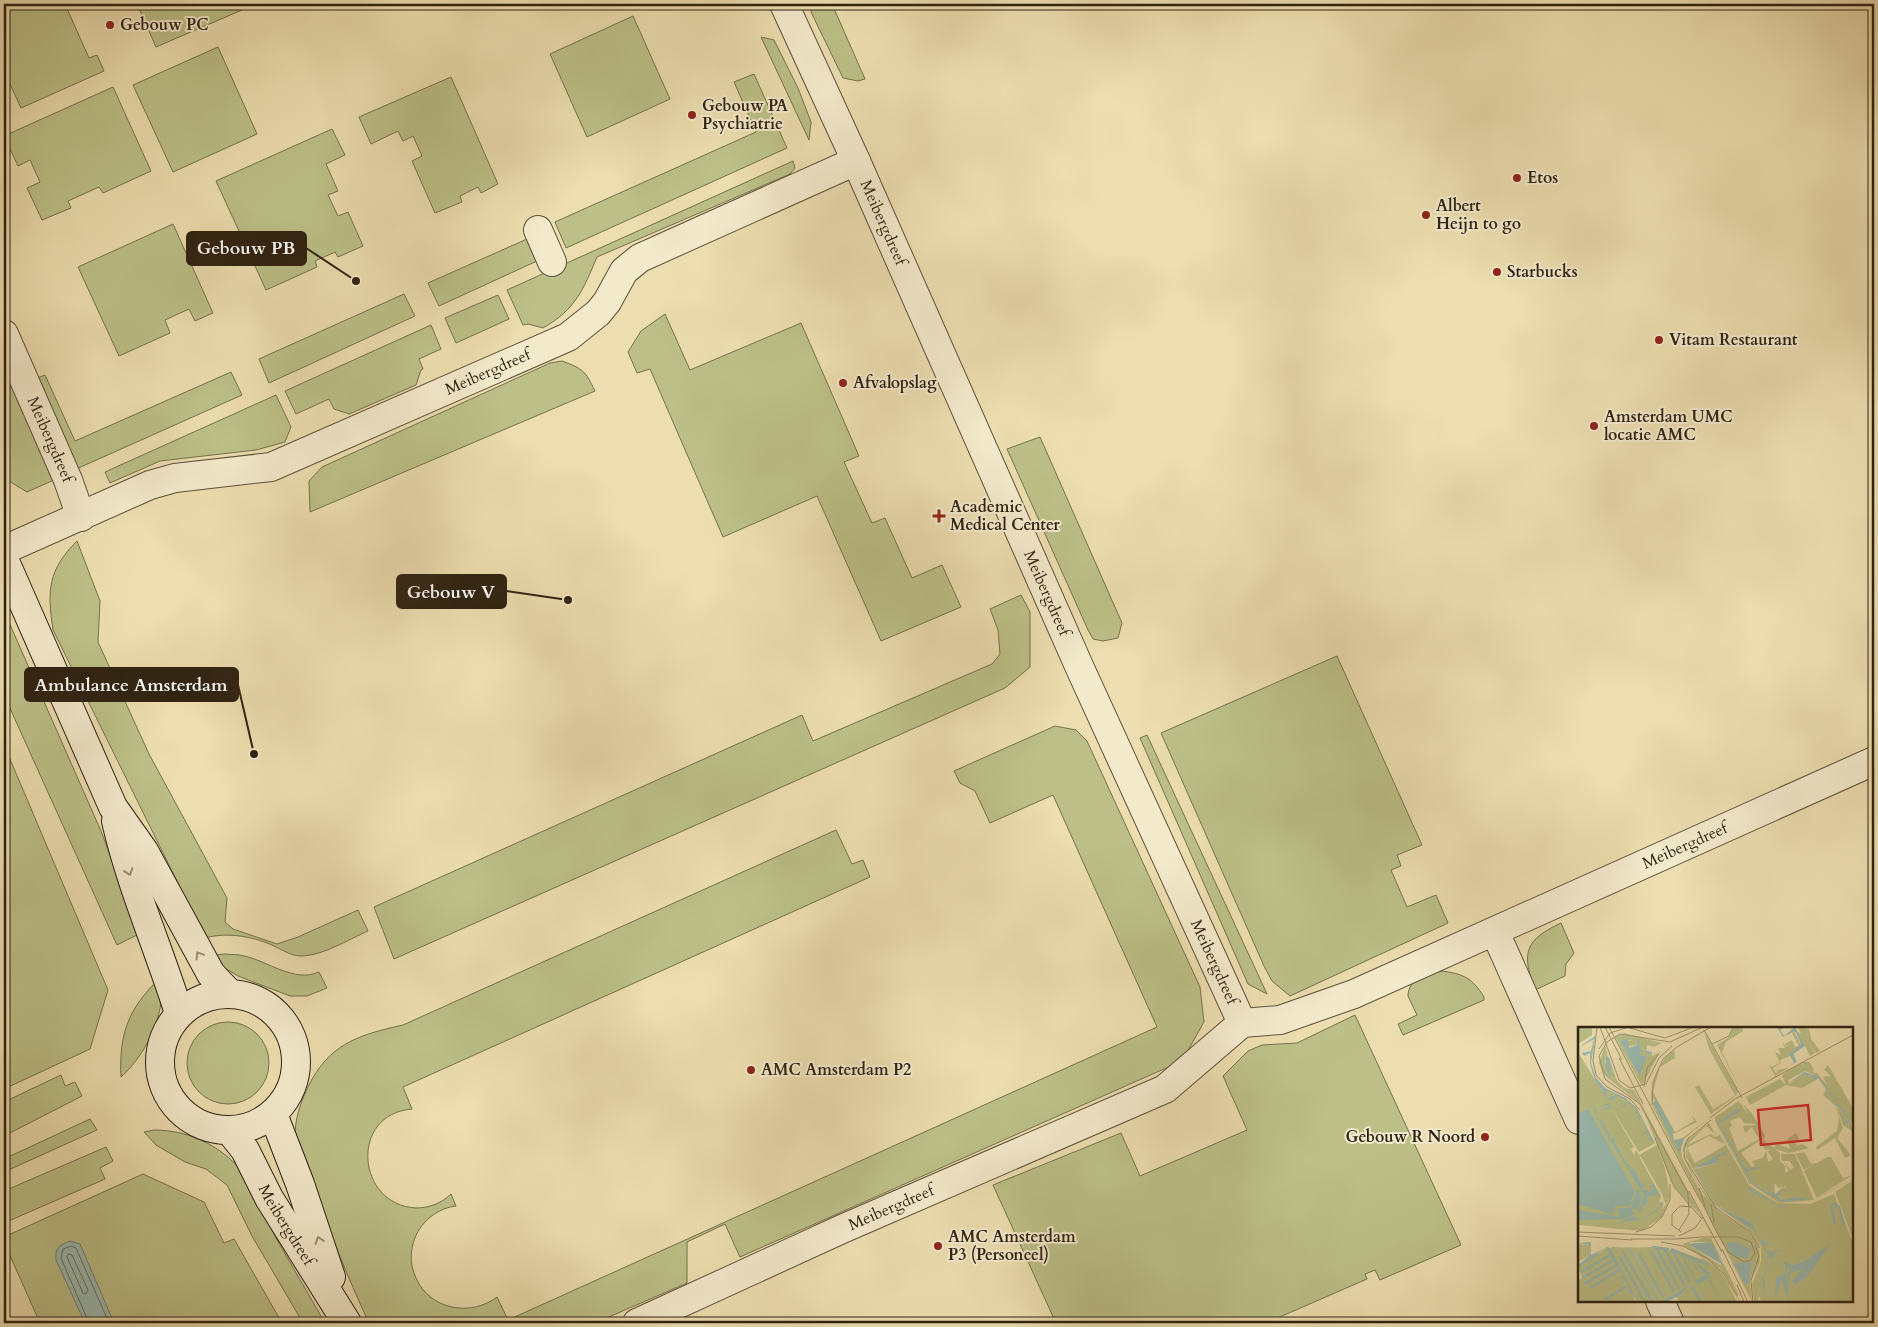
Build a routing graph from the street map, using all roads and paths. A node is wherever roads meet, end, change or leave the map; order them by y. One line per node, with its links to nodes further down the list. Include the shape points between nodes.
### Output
1 (784, 4): 2 (street, Meibergdreef)
2 (856, 160): 6 (street, Meibergdreef, via 640,258 624,271 598,313 568,337 271,467 175,478 150,485); 14 (street, Meibergdreef, via 1079,666)
3 (538, 230): 4 (street)
4 (552, 262)
5 (4, 334): 6 (street, Meibergdreef)
6 (81, 517): 7 (street, Meibergdreef)
7 (4, 550)
8 (4, 559): 10 (street)
9 (1874, 762): 11 (street, Meibergdreef)
10 (113, 808): 12 (street, one-way to 10, via 211,974 144,851); 13 (street, one-way to 13, via 126,862)
11 (1495, 932): 14 (street, Meibergdreef, via 1319,1007 1280,1020); 16 (street)
12 (229, 993): 13 (street, via 211,995); 15 (street, via 249,996 266,1005 281,1018 292,1037 297,1057 295,1079 286,1098)
13 (179, 1013): 17 (street, via 161,1046 159,1065 166,1091 182,1113 196,1123)
14 (1242, 1023): 20 (street, Meibergdreef, via 1165,1089 842,1229)
15 (272, 1114): 17 (street, via 252,1126); 19 (street, Meibergdreef, one-way to 15, via 300,1184)
16 (1578, 1118)
17 (229, 1130): 19 (street, Meibergdreef, via 245,1150 269,1198)
18 (1660, 1302): 21 (street)
19 (346, 1321)
20 (637, 1323)
21 (1670, 1323)

